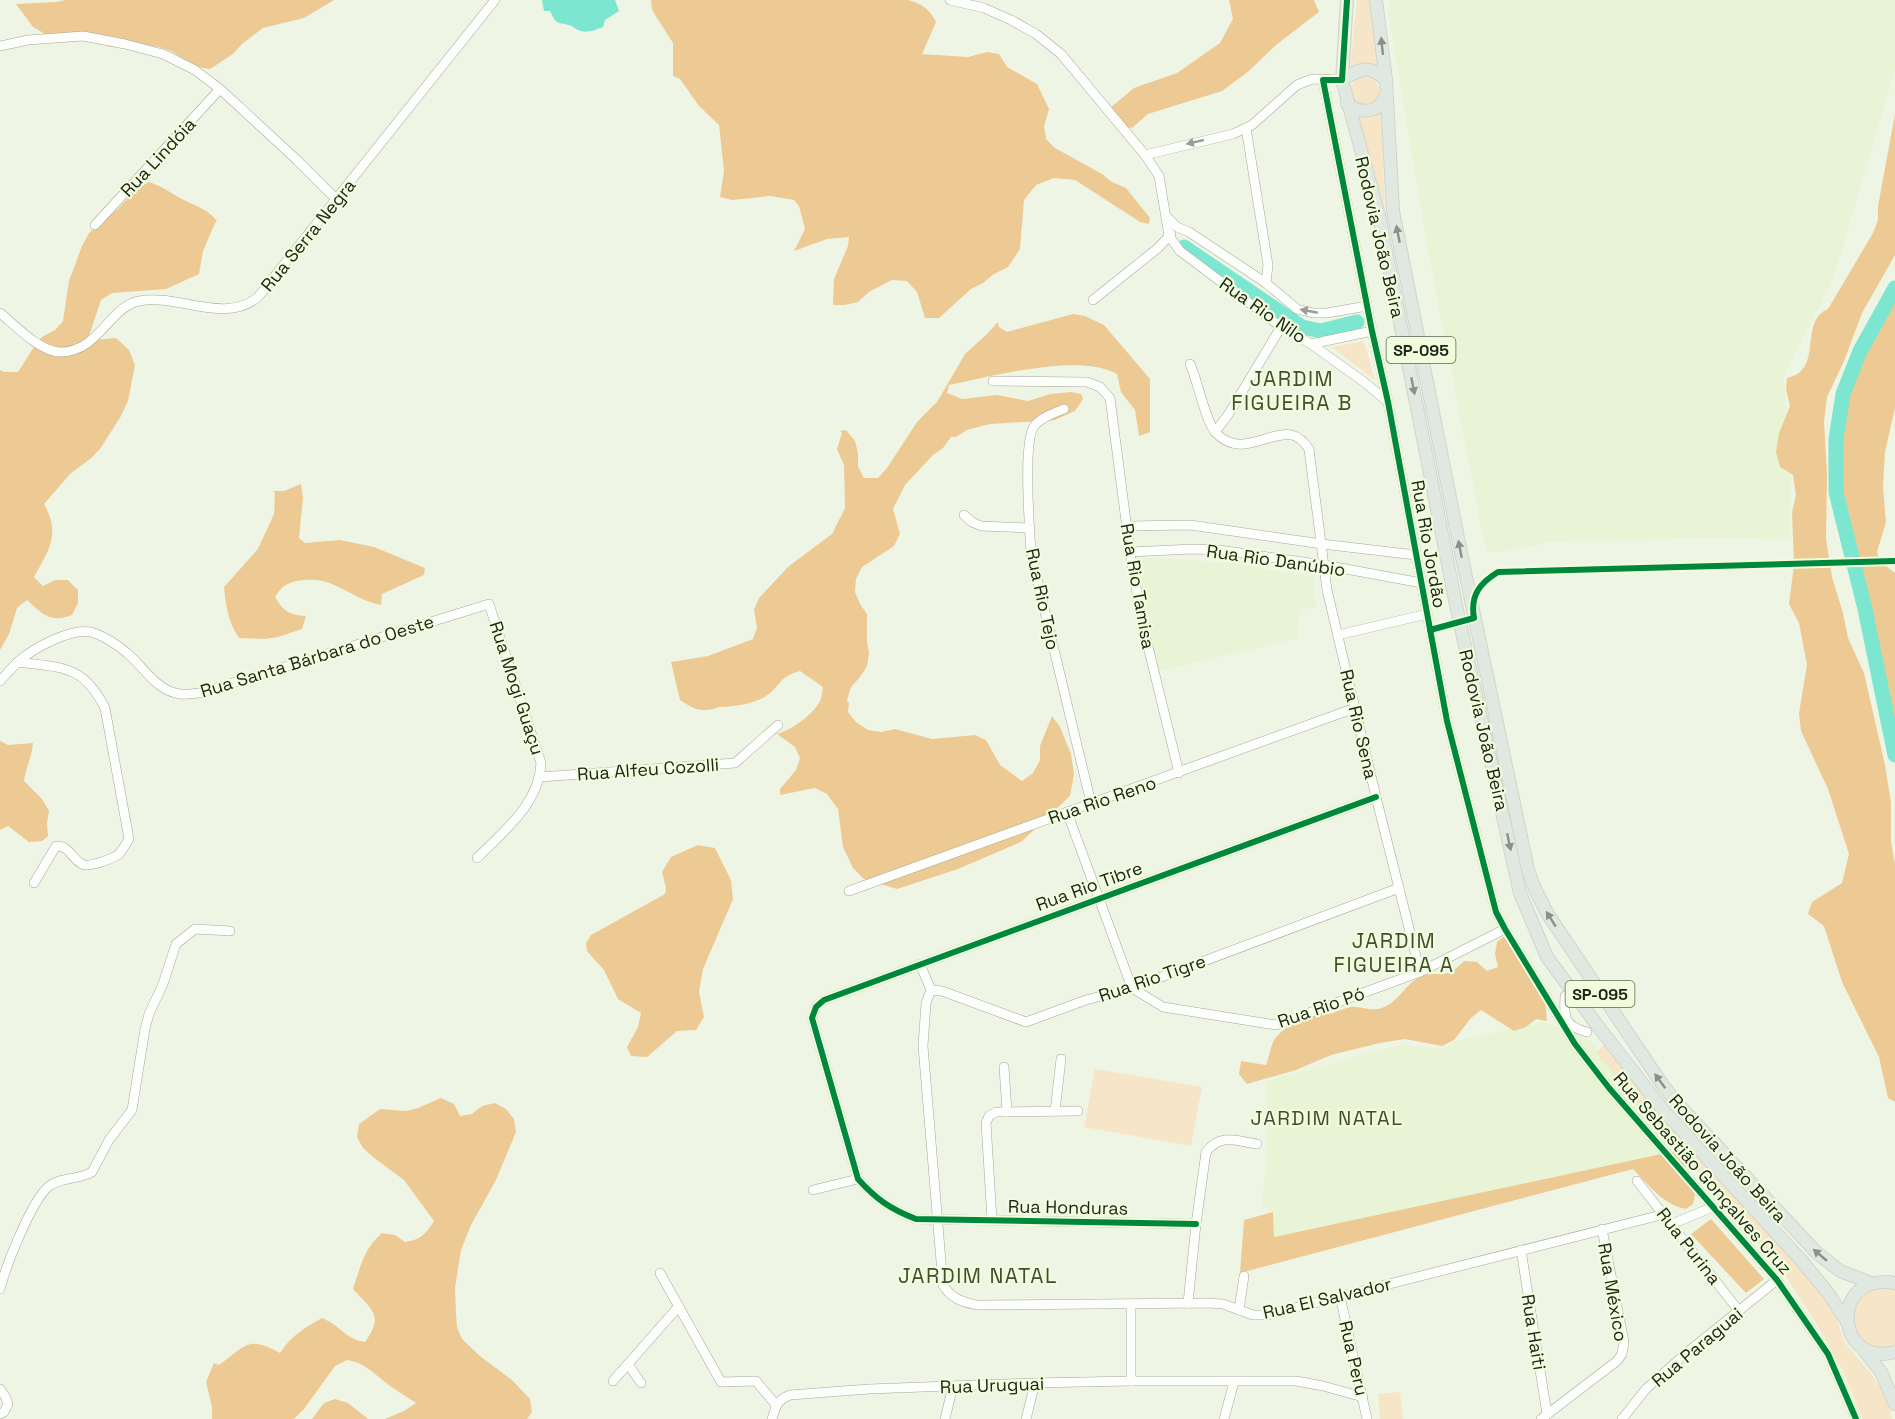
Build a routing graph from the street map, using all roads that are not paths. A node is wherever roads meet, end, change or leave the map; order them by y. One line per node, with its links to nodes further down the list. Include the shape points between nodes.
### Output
1 (495, 0): 13 (street, Rua Serra Negra)
2 (950, 0): 12 (street, via 984,8 1036,34 1061,54)
3 (1347, 0): 6 (main road, Rodovia João Beira / SP-095)
4 (1376, 0): 8 (main road, Rodovia João Beira / SP-095, one-way to 4)
5 (0, 46): 9 (street, via 83,36 125,44 163,54 195,70)
6 (1342, 80): 7 (street); 8 (main road, via 1356,70 1373,70); 10 (main road, Rodovia João Beira / SP-095)
7 (1323, 81): 11 (street, via 1312,78 1297,85); 20 (street, Rua Rio Jordão)
8 (1386, 86): 10 (main road, via 1379,106 1371,111 1356,110); 59 (main road, Rodovia João Beira / SP-095, one-way to 8, via 1547,914 1528,870 1394,211)
9 (220, 89): 13 (street); 15 (street, Rua Lindóia)
10 (1347, 104): 62 (main road, Rodovia João Beira / SP-095, one-way to 62, via 1379,216 1456,605 1520,893 1547,957)
11 (1246, 128): 12 (street, one-way to 12); 18 (street, via 1268,265)
12 (1144, 155): 14 (street, via 1159,176)
13 (336, 200): 21 (street, Rua Serra Negra, via 258,297 238,308 136,302 124,308 83,346 58,352 45,348)
14 (1166, 216): 16 (street); 17 (street)
15 (95, 225)
16 (1177, 227): 17 (street); 18 (street)
17 (1169, 236): 19 (street); 22 (street, Rua Rio Nilo, via 1180,250)
18 (1266, 283): 20 (street, one-way to 18, via 1313,313 1297,309)
19 (1093, 300)
20 (1367, 306): 23 (street, Rua Rio Jordão)
21 (0, 313)
22 (1281, 327): 24 (street, Rua Rio Nilo); 29 (street)
23 (1372, 331): 24 (street, Rua Rio Nilo); 27 (street, Rua Rio Jordão)
24 (1311, 344): 27 (street)
25 (1190, 364): 29 (street)
26 (993, 381): 31 (street, Rua Rio Tamisa, via 1087,382 1100,387 1110,398)
27 (1388, 402): 35 (street, Rua Rio Jordão)
28 (1064, 409): 32 (street, Rua Rio Tejo, via 1035,425 1030,434)
29 (1215, 432): 33 (street, Rua Rio Sena, via 1238,444 1292,435 1302,440 1309,450)
30 (964, 515): 32 (street, via 981,526)
31 (1126, 526): 33 (street, Rua Rio Danúbio, via 1190,525); 34 (street, Rua Rio Tamisa)
32 (1029, 528): 48 (street, Rua Rio Tejo, via 1031,554)
33 (1322, 544): 35 (street, Rua Rio Danúbio); 36 (street, Rua Rio Sena)
34 (1130, 552): 36 (street, Rua Rio Danúbio, via 1226,551); 45 (street, Rua Rio Tamisa, via 1142,622)
35 (1416, 555): 37 (street, Rua Rio Jordão)
36 (1324, 565): 37 (street, Rua Rio Danúbio); 40 (street, Rua Rio Sena)
37 (1422, 583): 39 (street, Rua Rio Jordão)
38 (489, 604): 41 (street, Rua Santa Bárbara do Oeste, via 200,693 180,694 164,688 127,652 90,632 74,633 37,648); 46 (street, Rua Mogi Guaçu, via 541,763)
39 (1427, 614): 40 (street); 55 (street, Rua Rio Jordão, via 1447,721 1496,912)
40 (1338, 635): 43 (street, Rua Rio Sena)
41 (18, 662): 42 (street, Rua Santa Bárbara do Oeste); 51 (street, via 68,669 96,691 105,708 129,839 119,854 89,866 56,846)
42 (0, 681)
43 (1355, 708): 45 (street, Rua Rio Reno); 47 (street, Rua Rio Sena)
44 (778, 725): 46 (street, Rua Alfeu Cozolli, via 735,762)
45 (1179, 773): 48 (street, Rua Rio Reno)
46 (540, 777): 50 (street, Rua Mogi Guaçu, via 531,799 515,820)
47 (1376, 797): 52 (street, Rua Rio Sena); 54 (street, Rua Rio Tibre)
48 (1091, 803): 49 (street, Rua Rio Reno)
49 (1067, 812): 53 (street, Rua Rio Reno); 54 (street)
50 (477, 858)
51 (34, 883)
52 (1399, 888): 58 (street, Rua Rio Sena); 60 (street, Rua Rio Tigre)
53 (849, 891)
54 (1099, 899): 57 (street, Rua Rio Tibre); 60 (street)
55 (1505, 929): 58 (street, Rua Rio Pó); 63 (street, Rua Rio Jordão)
56 (230, 931): 89 (street, via 195,929 176,944 145,1029 132,1110 109,1140 92,1172 52,1185 38,1200 15,1246)
57 (921, 964): 61 (street); 73 (street, Rua Rio Tibre, via 824,1000 812,1018)
58 (1420, 972): 60 (street, Rua Rio Pó, via 1276,1025 1163,1007)
59 (1595, 987): 62 (main road); 64 (main road, Rodovia João Beira / SP-095)
60 (1132, 988): 61 (street, Rua Rio Tigre, via 1026,1022)
61 (930, 990): 78 (street, via 922,1046)
62 (1569, 994): 63 (street); 65 (main road, Rodovia João Beira / SP-095); 65 (street, via 1564,1013 1568,1023 1578,1030)
63 (1547, 999): 66 (street, Rua Sebastião Gonçalves Cruz)
64 (1610, 1008): 65 (main road); 88 (main road, Rodovia João Beira / SP-095, one-way to 64, via 1840,1271 1816,1252 1677,1103)
65 (1592, 1028): 66 (street); 96 (main road, Rodovia João Beira / SP-095, via 1822,1285)
66 (1575, 1044): 76 (street, Rua Sebastião Gonçalves Cruz, via 1609,1089)
67 (1061, 1059): 69 (street)
68 (1004, 1067): 71 (street)
69 (1055, 1111): 70 (street); 71 (street)
70 (1078, 1111)
71 (1007, 1112): 79 (street, via 996,1112 986,1123)
72 (1257, 1144): 80 (street, via 1224,1139 1213,1143 1206,1152)
73 (858, 1179): 75 (street); 78 (street, Rua Honduras, via 874,1197 896,1211 916,1219)
74 (1637, 1181): 77 (street, Rua Purina)
75 (813, 1190)
76 (1713, 1207): 81 (street); 86 (street, Rua Sebastião Gonçalves Cruz)
77 (1665, 1214): 81 (street, Rua Purina); 82 (street, Rua El Salvador)
78 (939, 1219): 79 (street, Rua Honduras); 92 (street, Rua El Salvador, via 943,1285 950,1295 963,1302)
79 (993, 1220): 80 (street, Rua Honduras)
80 (1196, 1224): 91 (street)
81 (1672, 1224): 95 (street, Rua Purina)
82 (1602, 1229): 83 (street, Rua El Salvador); 111 (street, Rua México, via 1624,1342 1622,1354)
83 (1521, 1250): 90 (street, Rua El Salvador); 111 (street, Rua Haiti)
84 (660, 1273): 93 (street)
85 (1244, 1276): 94 (street)
86 (1777, 1280): 95 (street, Rua Paraguai); 118 (street, Rua Sebastião Gonçalves Cruz, via 1828,1354)
87 (1895, 1282): 88 (main road, SP-095)
88 (1871, 1283): 96 (main road, via 1852,1298)
89 (0, 1289)
90 (1340, 1296): 94 (street, Rua El Salvador, via 1267,1315); 107 (street, Rua Peru)
91 (1188, 1303): 92 (street, Rua El Salvador); 94 (street, Rua El Salvador, via 1223,1304)
92 (1131, 1304): 101 (street)
93 (679, 1306): 99 (street); 109 (street, via 721,1382 756,1381)
94 (1239, 1310)
95 (1739, 1311): 117 (street, Rua Paraguai, via 1684,1355)
96 (1847, 1322): 97 (main road, SP-095, via 1855,1341)
97 (1863, 1348): 98 (main road, via 1874,1354); 108 (main road, SP-095, via 1881,1372)
98 (1895, 1352)
99 (628, 1364): 100 (street); 103 (street)
100 (614, 1381)
101 (1131, 1381): 102 (street, Rua Uruguai); 104 (street, Rua Uruguai)
102 (1234, 1382): 107 (street, Rua Uruguai, via 1296,1381); 115 (street)
103 (641, 1383)
104 (1035, 1383): 105 (street, Rua Uruguai); 114 (street)
105 (953, 1386): 109 (street, Rua Uruguai, via 790,1395); 113 (street)
106 (0, 1389): 110 (street, via 8,1404)
107 (1363, 1397): 116 (street, Rua Peru)
108 (1895, 1404)
109 (776, 1405): 112 (street)
110 (0, 1414)
111 (1544, 1417)
112 (772, 1419)
113 (945, 1419)
114 (1026, 1419)
115 (1224, 1419)
116 (1367, 1419)
117 (1622, 1419)
118 (1856, 1419)

